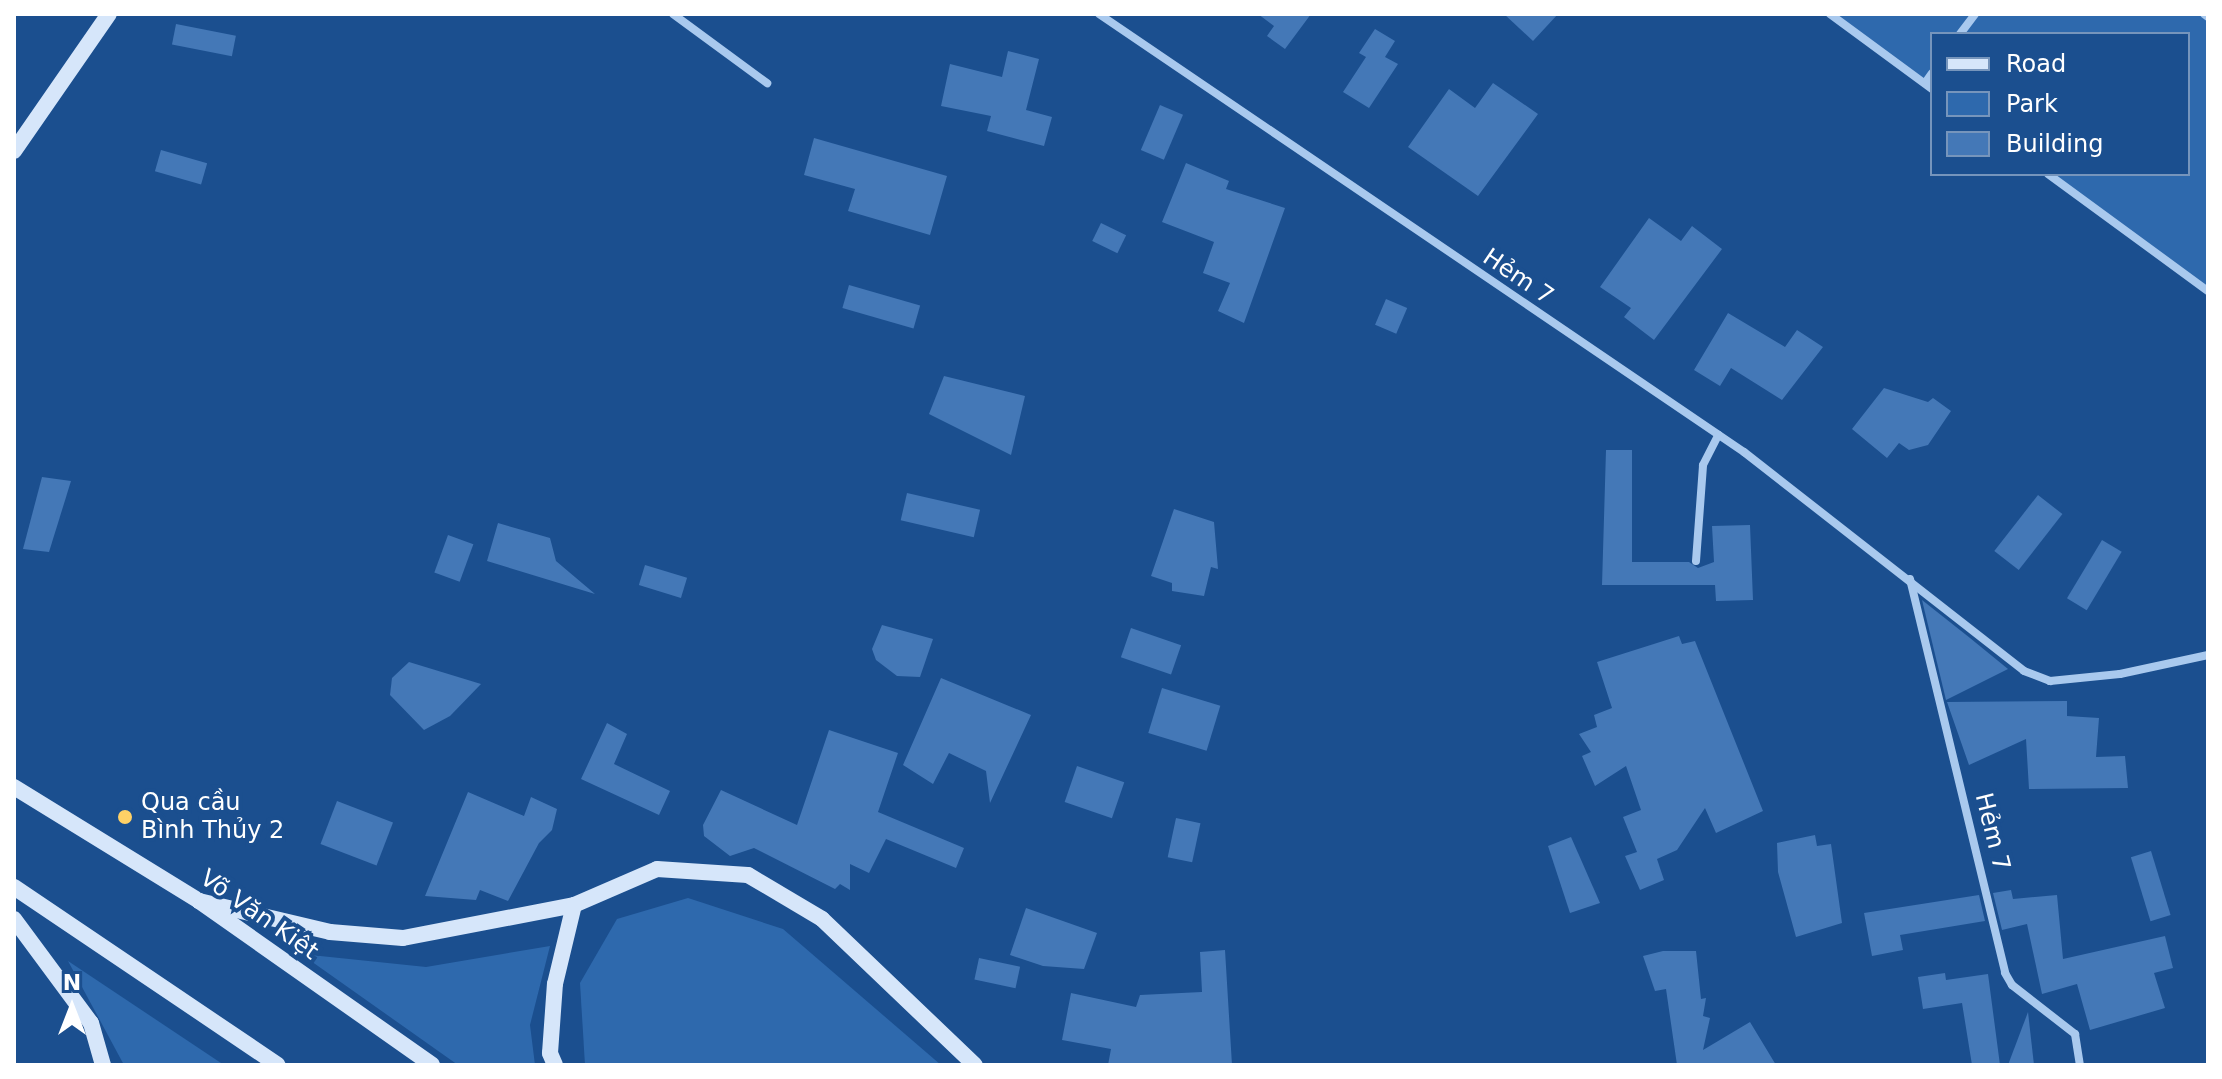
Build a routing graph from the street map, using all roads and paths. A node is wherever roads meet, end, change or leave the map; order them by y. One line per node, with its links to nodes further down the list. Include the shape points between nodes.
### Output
1 (109, 14): 9 (main road)
2 (673, 14): 7 (street)
3 (1099, 14): 12 (street, Hẻm 7)
4 (1830, 14): 8 (street)
5 (1975, 14): 6 (street)
6 (1962, 32)
7 (767, 83)
8 (1930, 87)
9 (14, 151)
10 (2051, 176): 11 (street)
11 (2208, 291)
12 (1718, 435): 13 (street, via 1703,465); 14 (street, Hẻm 7)
13 (1696, 561)
14 (1910, 579): 15 (street, Hẻm 7, via 2024,671 2050,681 2120,674); 26 (street, Hẻm 7, via 2005,973 2012,985 2075,1034)
15 (2208, 655)
16 (14, 787): 18 (main road, Võ Văn Kiệt)
17 (14, 887): 22 (main road)
18 (199, 901): 19 (main road, via 330,932 403,938); 23 (main road, Võ Văn Kiệt)
19 (574, 905): 24 (main road, via 555,984 550,1053); 25 (main road, via 657,869 748,875 822,919)
20 (14, 919): 21 (main road, via 91,1023)
21 (103, 1065)
22 (278, 1065)
23 (432, 1065)
24 (555, 1065)
25 (975, 1065)
26 (2080, 1065)

